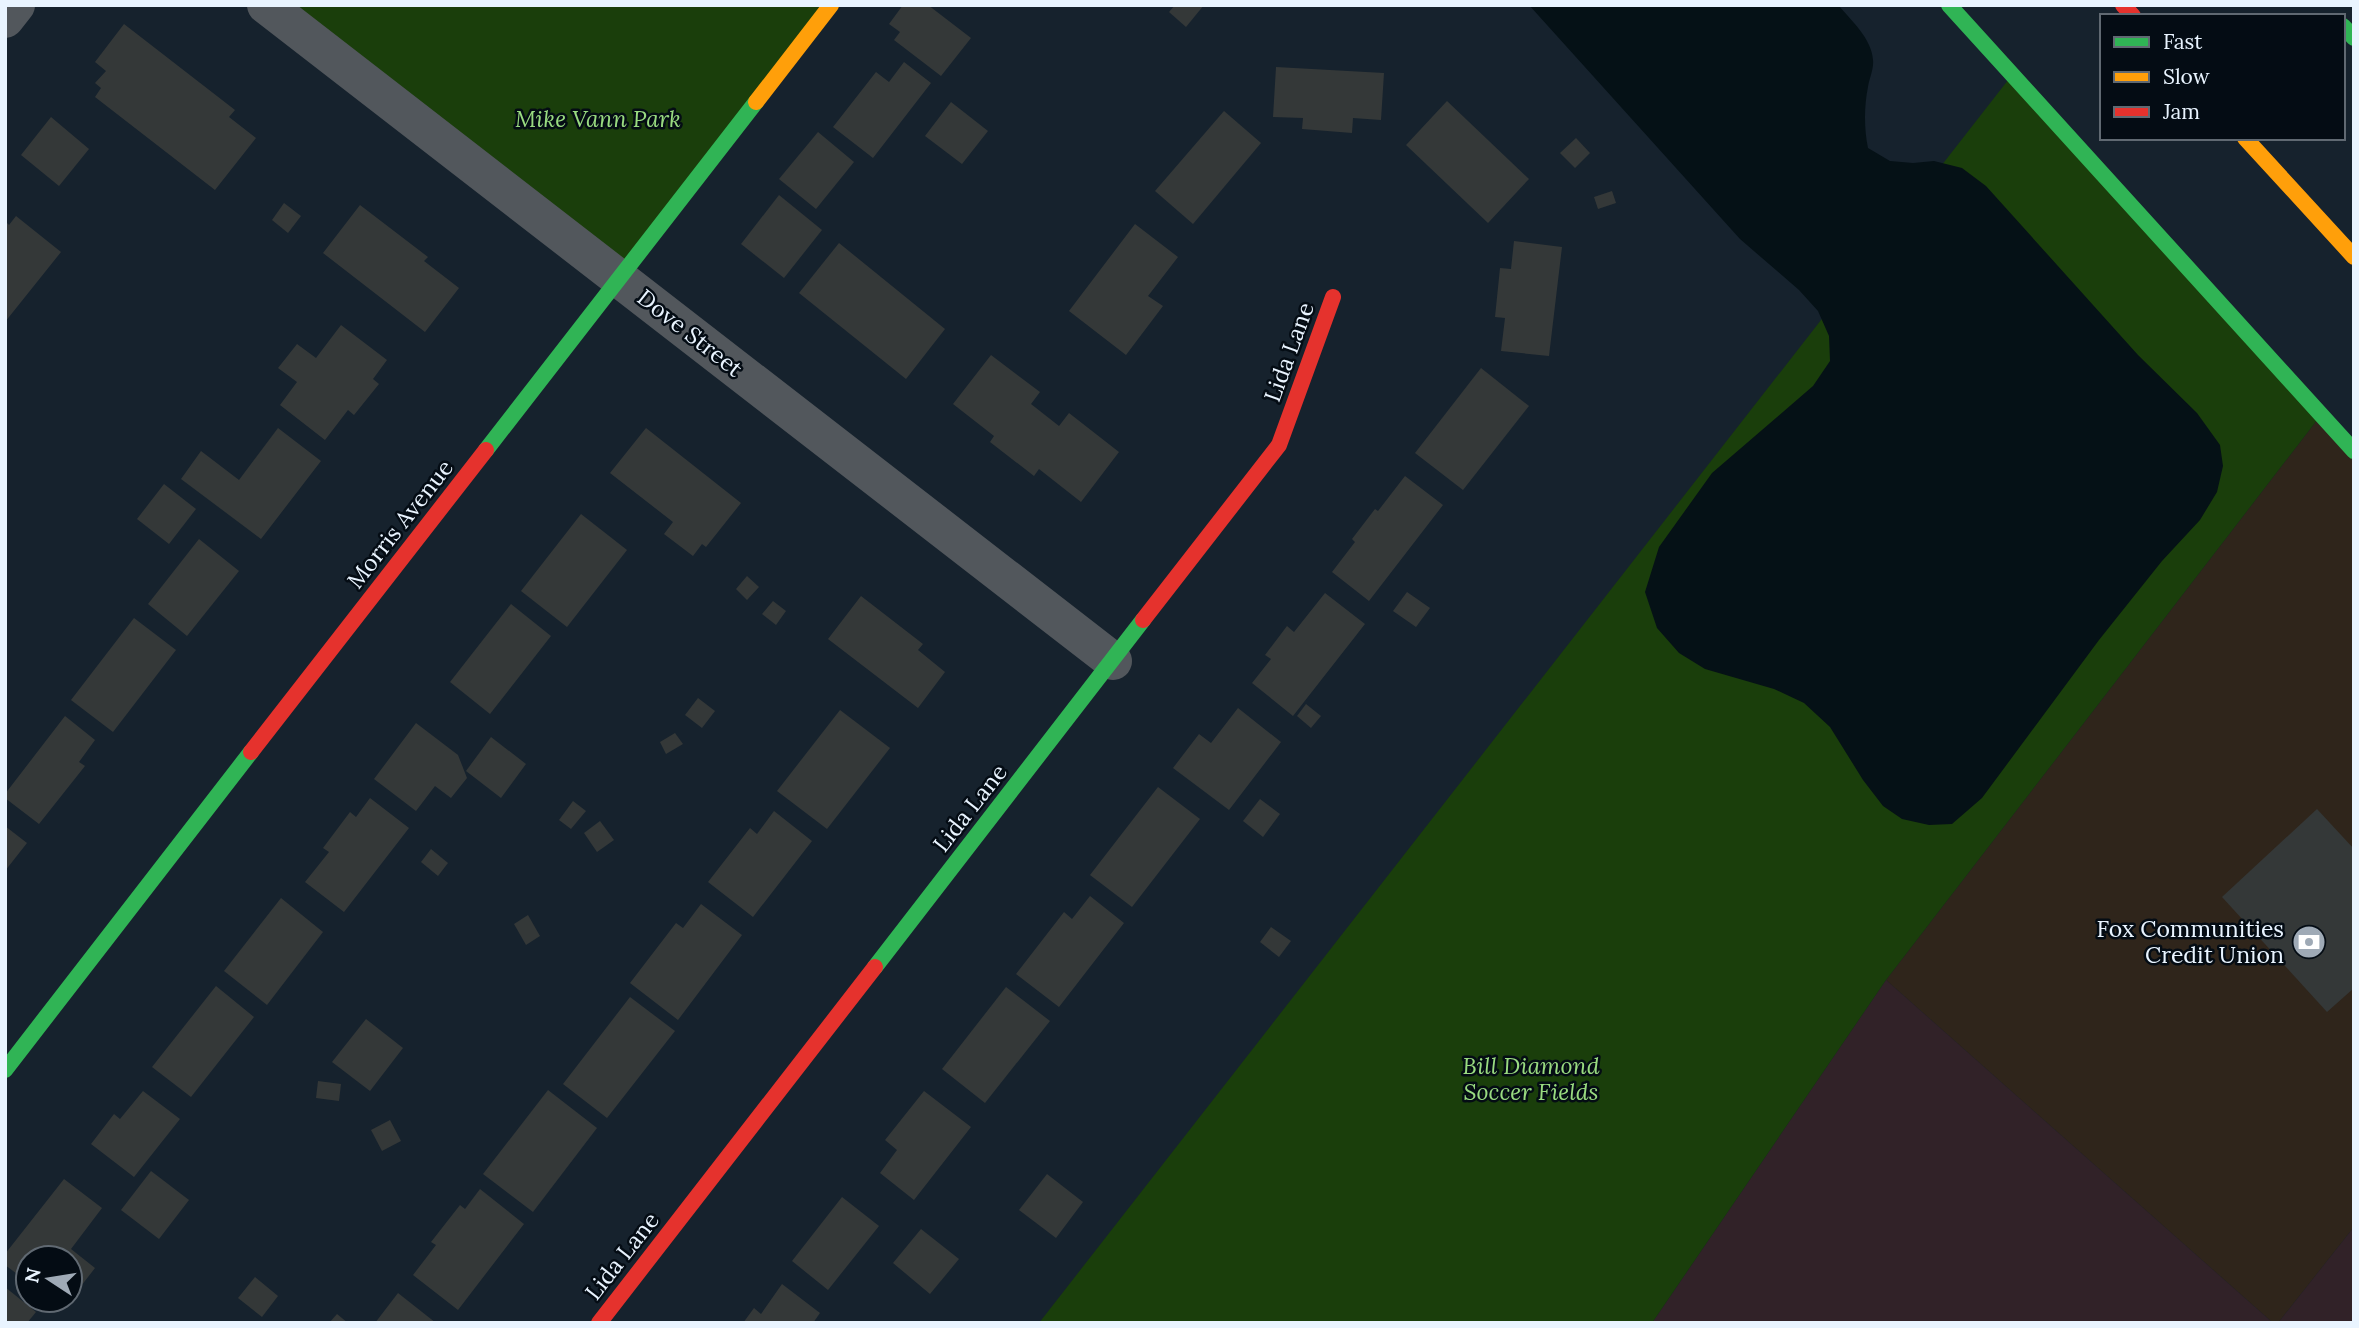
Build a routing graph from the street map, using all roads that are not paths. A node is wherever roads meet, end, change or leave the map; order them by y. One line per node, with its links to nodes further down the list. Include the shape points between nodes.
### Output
1 (16, 5): 5 (street)
2 (266, 5): 8 (street, Dove Street)
3 (831, 5): 8 (street, Morris Avenue)
4 (1948, 5): 10 (street)
5 (5, 19)
6 (2247, 140): 7 (street)
7 (2354, 257)
8 (619, 279): 11 (street, Dove Street); 12 (street, Morris Avenue)
9 (1333, 297): 11 (street, Lida Lane, via 1279,445)
10 (2354, 451)
11 (1113, 661): 13 (street, Lida Lane)
12 (5, 1070)
13 (599, 1323)

